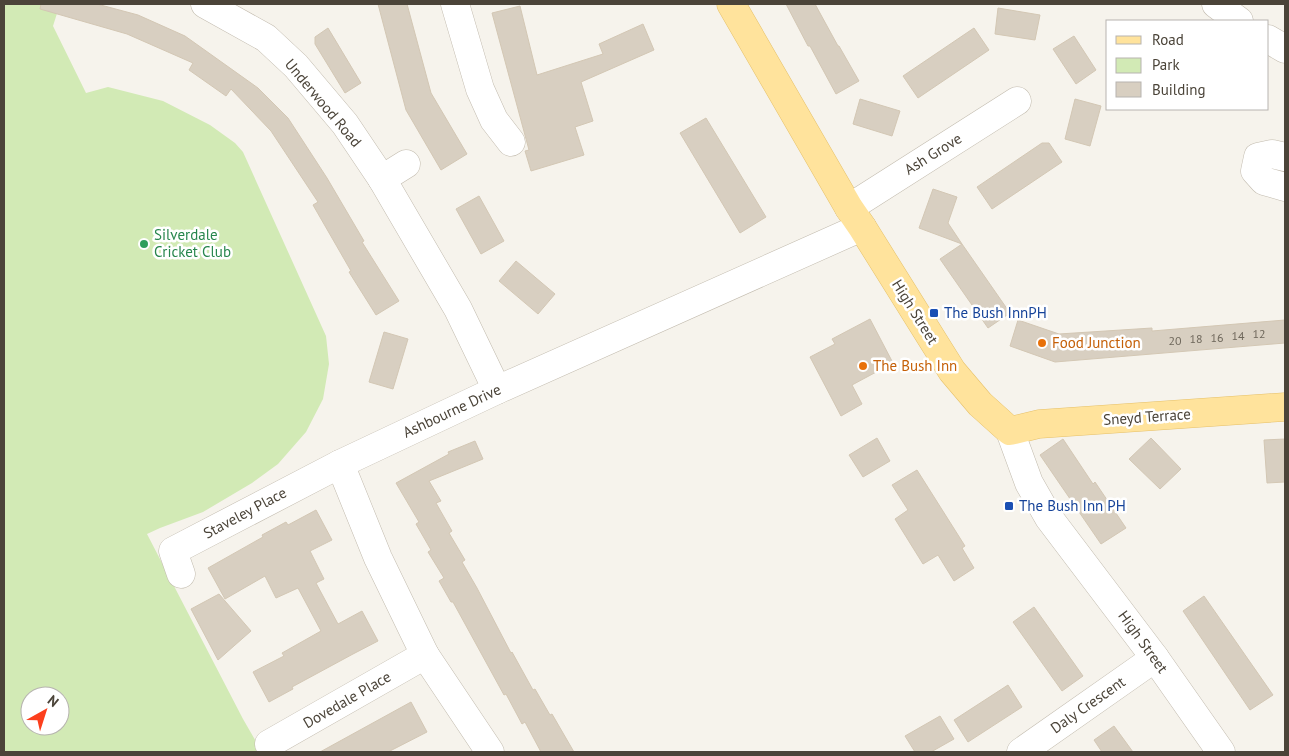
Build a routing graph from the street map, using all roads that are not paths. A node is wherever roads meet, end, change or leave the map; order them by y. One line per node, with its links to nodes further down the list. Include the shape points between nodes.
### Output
1 (205, 4): 12 (street, Underwood Road, via 266,38 296,66 345,124)
2 (455, 4): 9 (street, via 480,89 494,120)
3 (731, 4): 14 (main road, High Street)
4 (1216, 4): 5 (street)
5 (1238, 20)
6 (1269, 40): 7 (street)
7 (1285, 48)
8 (1017, 101): 14 (street, Ash Grove)
9 (511, 142)
10 (1285, 157): 13 (street, via 1272,154 1258,157 1255,171 1264,181)
11 (406, 164): 12 (street)
12 (382, 179): 15 (street, Underwood Road, via 458,309)
13 (1285, 187)
14 (855, 217): 15 (street, Ashbourne Drive); 17 (main road, High Street, via 952,371 980,404)
15 (497, 390): 18 (street, Ashbourne Drive)
16 (1285, 407): 17 (main road, Sneyd Terrace, via 1039,424)
17 (1010, 431): 21 (street, High Street, via 1029,483 1049,518)
18 (340, 464): 19 (street, Staveley Place, via 173,551); 20 (street, via 378,558)
19 (181, 574)
20 (425, 656): 22 (street, Dovedale Place); 23 (street)
21 (1155, 658): 24 (street, Daly Crescent); 25 (street, High Street)
22 (269, 744)
23 (490, 752)
24 (1021, 752)
25 (1220, 752)

